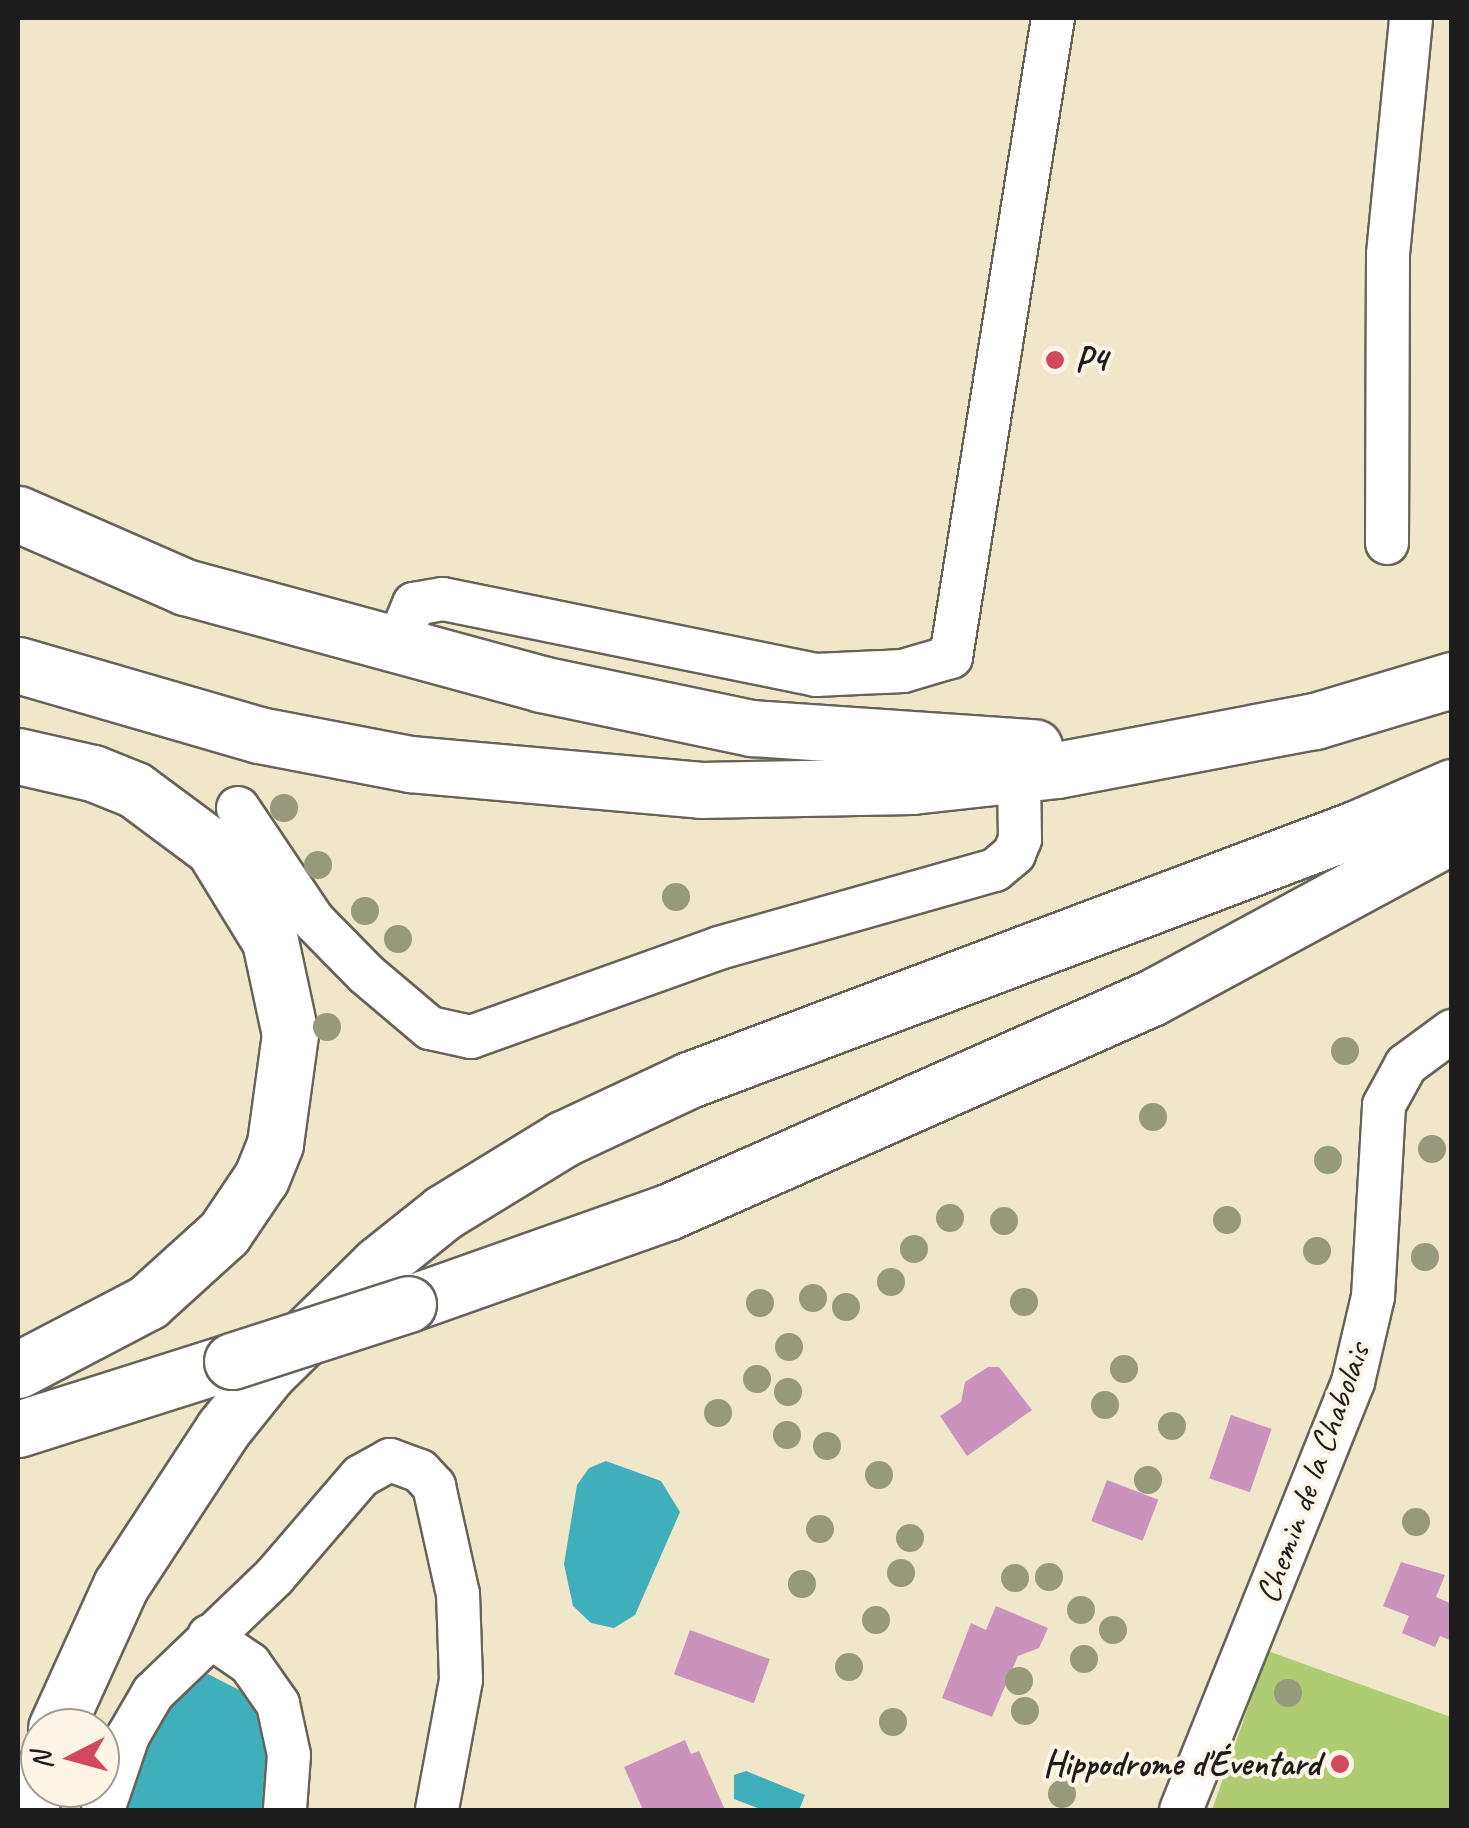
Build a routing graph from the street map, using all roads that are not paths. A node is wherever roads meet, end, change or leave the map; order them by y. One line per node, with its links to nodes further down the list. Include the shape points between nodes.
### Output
1 (1053, 18): 5 (street, via 951,657 903,670 816,675 443,599 414,604)
2 (1410, 18): 4 (street, via 1388,254)
3 (18, 514): 5 (highway, via 185,587)
4 (1387, 543)
5 (396, 646): 8 (highway, via 752,728)
6 (18, 665): 10 (highway, via 259,735 530,779 772,790)
7 (1452, 680): 8 (highway, via 1315,722)
8 (1152, 755): 10 (highway)
9 (18, 756): 15 (highway, via 135,790 214,848 270,941 290,1034 274,1144 261,1178 224,1233 148,1302)
10 (1019, 775): 12 (street, via 1020,840 995,870 718,948 471,1037 430,1028 366,974 314,921)
11 (1452, 786): 18 (highway, via 1322,842 689,1080 563,1139 444,1212 379,1264 268,1373 223,1429 121,1585)
12 (238, 808)
13 (1452, 836): 16 (highway, bridge, via 1279,934 1116,1013 668,1212)
14 (1452, 1031): 22 (street, Chemin de la Chabolais, via 1406,1066 1384,1106 1373,1297 1353,1382)
15 (18, 1370)
16 (18, 1430)
17 (208, 1636): 19 (street, via 152,1693 128,1736); 20 (street, via 250,1664 278,1704 289,1755); 21 (street, via 288,1563 374,1464 404,1462 420,1471 434,1486 447,1534 462,1640)
18 (65, 1708)
19 (103, 1810)
20 (285, 1810)
21 (437, 1810)
22 (1181, 1810)

